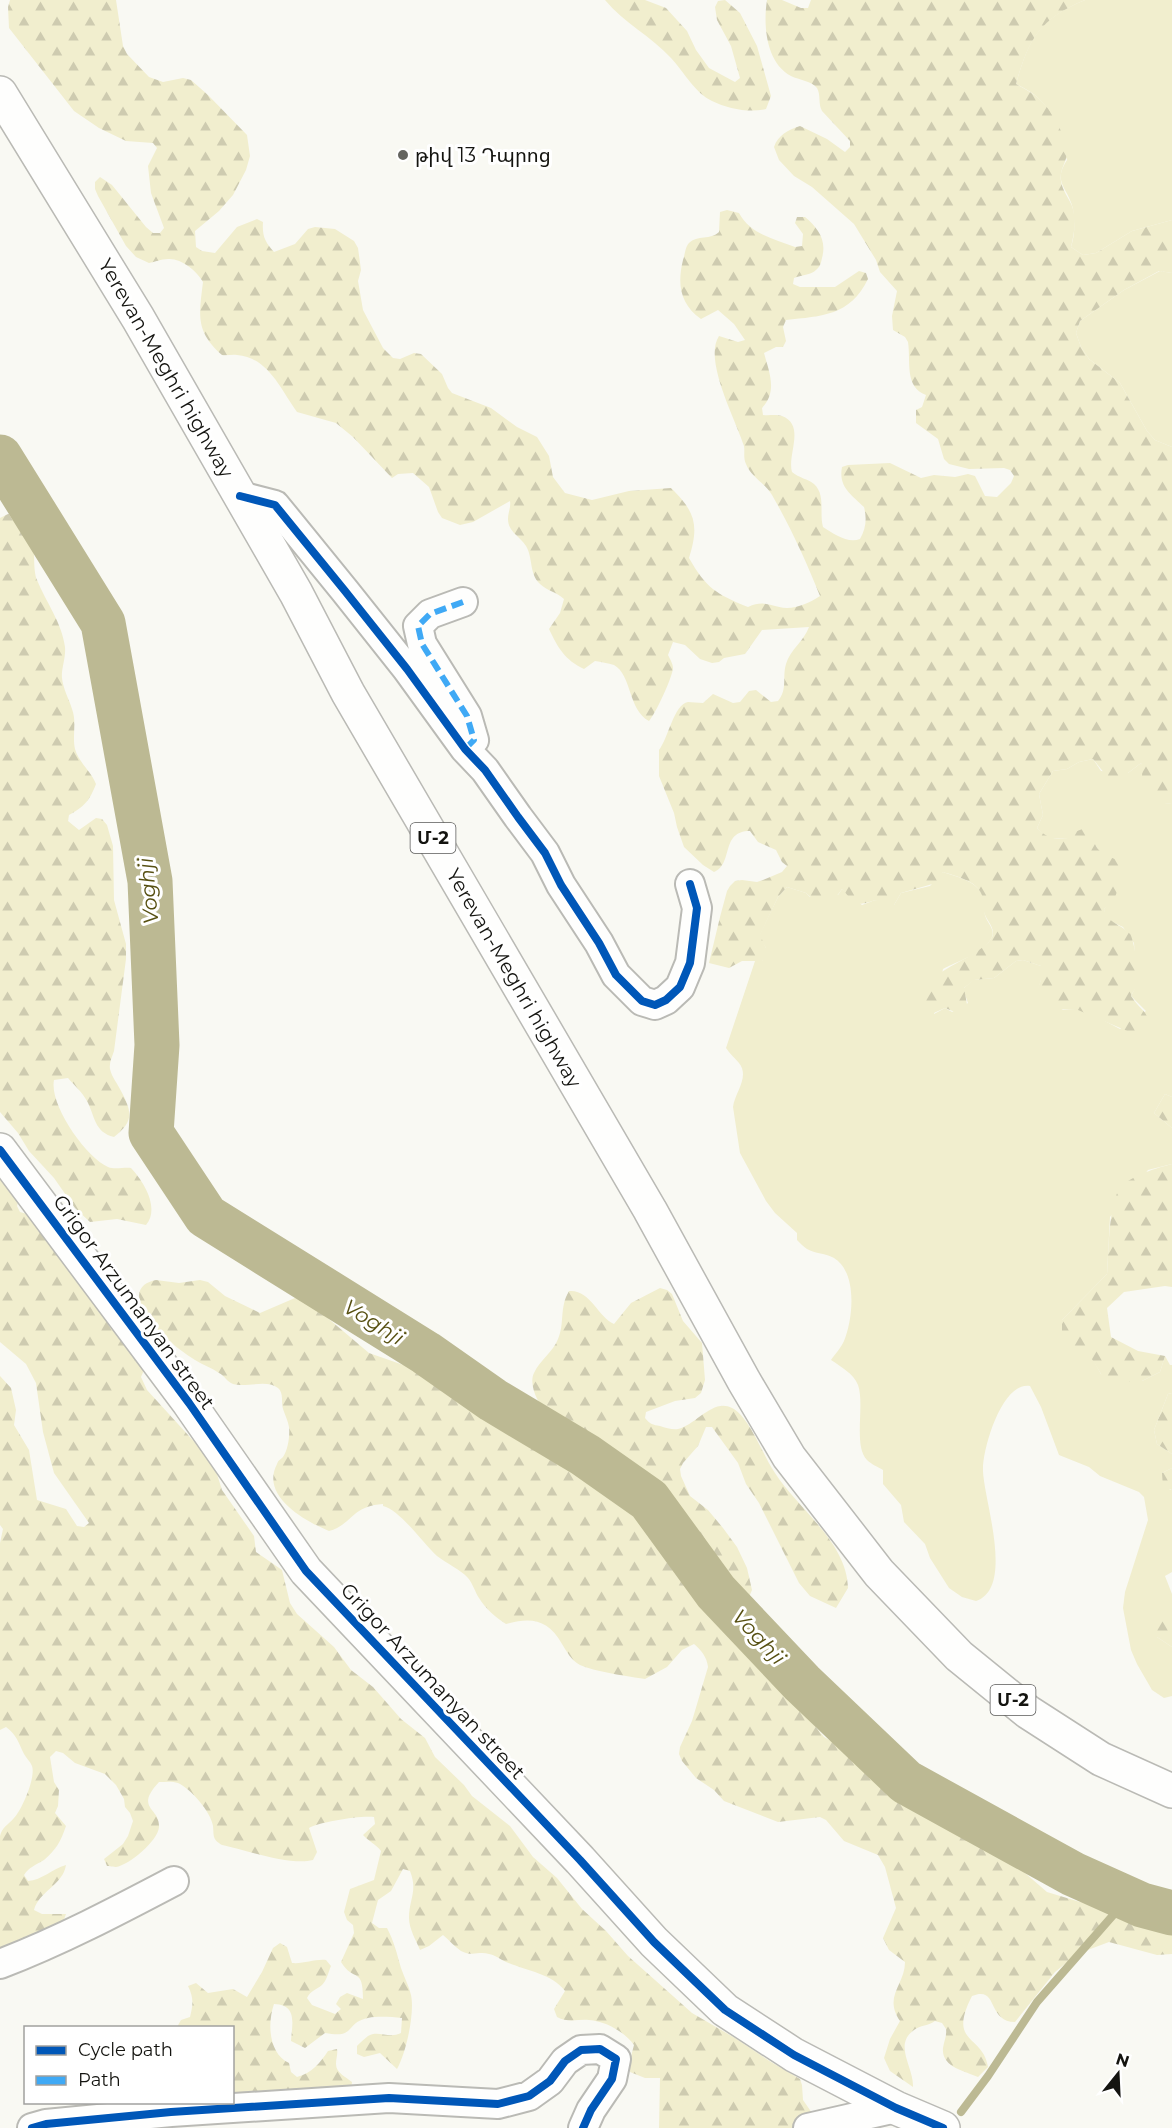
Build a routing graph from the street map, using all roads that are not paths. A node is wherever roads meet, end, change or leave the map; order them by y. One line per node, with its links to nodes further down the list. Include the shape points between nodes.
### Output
1 (0, 93): 2 (main road, Yerevan-Meghri highway / Մ-2, via 115,279)
2 (240, 496): 4 (street, via 275,505 407,669); 7 (main road, Yerevan-Meghri highway / Մ-2, via 348,693 650,1210 789,1457 879,1573 959,1656 1028,1712 1101,1759)
3 (463, 602): 4 (street, via 430,614 418,626 422,644 467,716 474,741)
4 (465, 749): 5 (street, via 485,770 545,853 616,975 642,1001 655,1005 666,999 680,987 690,963 697,908)
5 (690, 884)
6 (0, 1150): 10 (main road, Grigor Arzumanyan street, via 189,1403 314,1580 654,1942 725,2010 794,2055)
7 (1172, 1791)
8 (174, 1881): 9 (street, via 102,1919)
9 (0, 1964)
10 (896, 2108): 13 (street); 14 (main road, Grigor Arzumanyan street)
11 (32, 2128): 12 (street, via 171,2112 379,2099 498,2104 529,2096 581,2050 600,2049 616,2059 612,2079)
12 (583, 2128)
13 (808, 2128)
14 (943, 2128)

